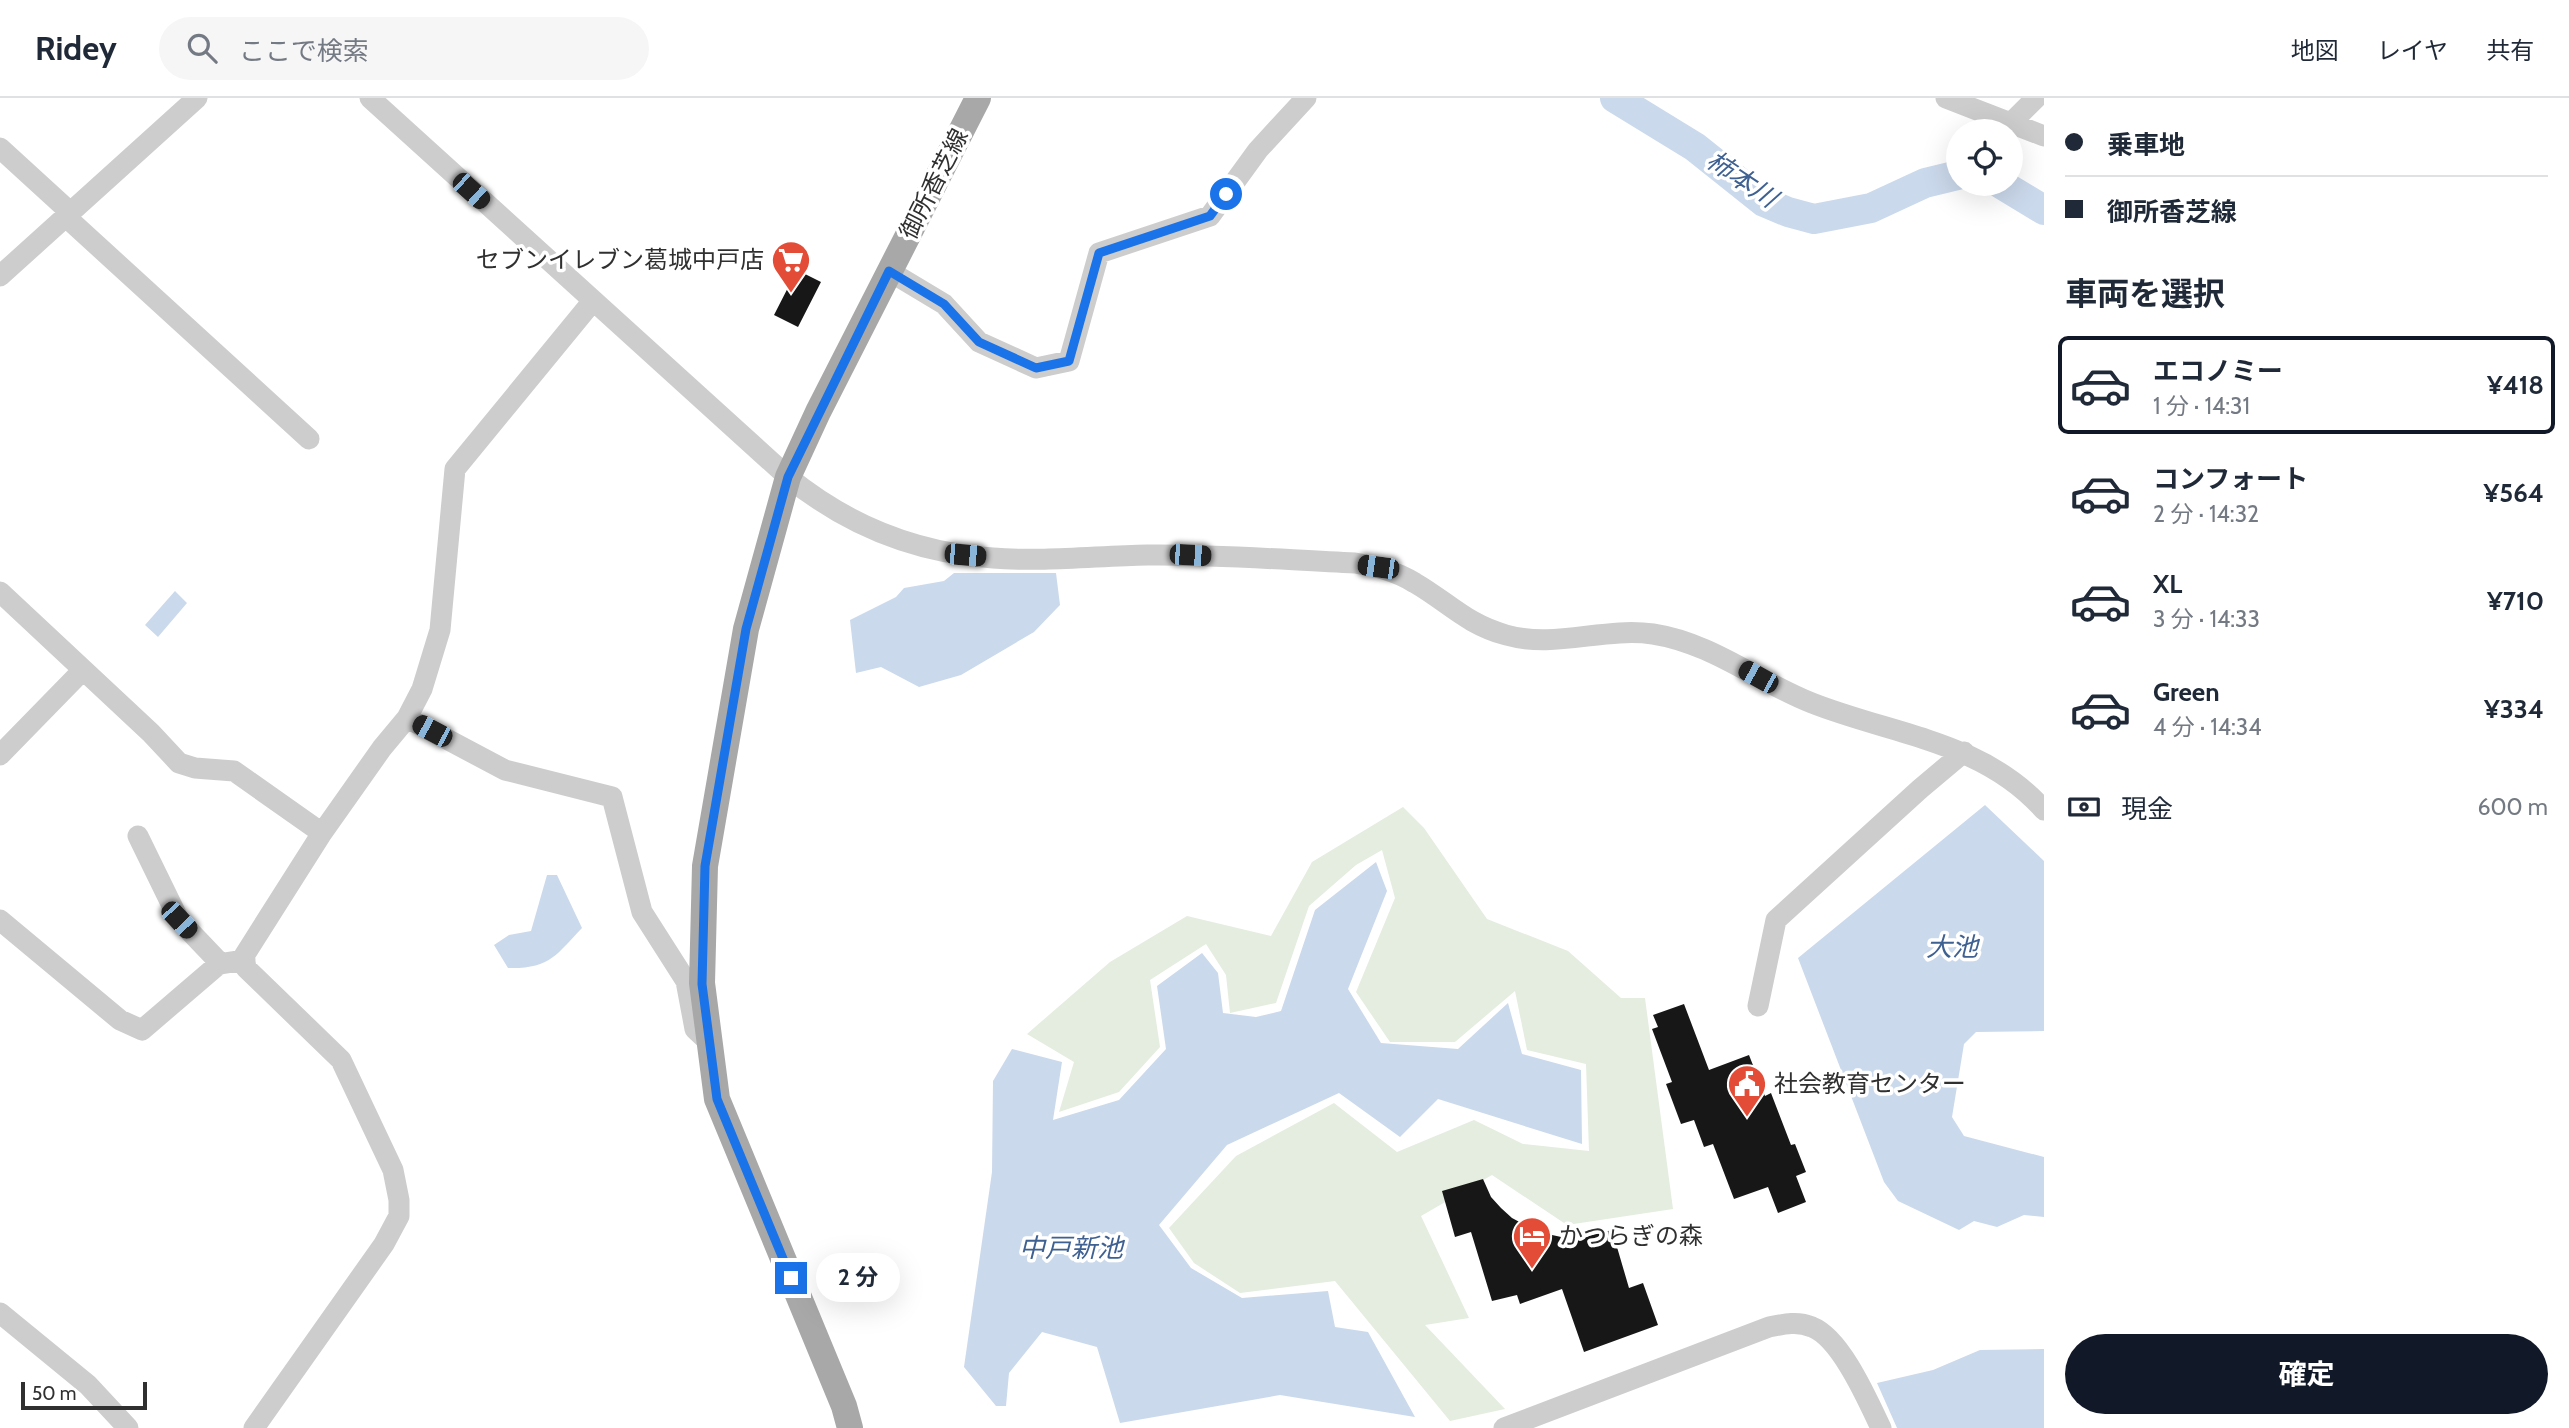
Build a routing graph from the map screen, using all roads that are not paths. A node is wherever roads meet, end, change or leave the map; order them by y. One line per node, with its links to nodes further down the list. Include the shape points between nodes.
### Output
1 (197, 98): 12 (street)
2 (370, 98): 15 (street)
3 (978, 98): 13 (main road, 御所香芝線)
4 (1306, 98): 13 (street, via 1258,150 1210,216 1099,253 1069,361 1036,368 979,342 944,304)
5 (1946, 98): 7 (street)
6 (2036, 98): 8 (street)
7 (2001, 119)
8 (2015, 119)
9 (2023, 128): 10 (street)
10 (2044, 136)
11 (0, 148): 12 (street)
12 (67, 214): 14 (street); 16 (street)
13 (889, 271): 17 (main road, 御所香芝線)
14 (0, 276)
15 (592, 302): 17 (street); 20 (street, via 455,469 440,629 422,689)
16 (309, 439)
17 (788, 477): 21 (street, via 875,531 965,555 1190,555 1378,567 1415,583 1471,622 1496,632 1543,641 1633,632 1674,638 1811,703); 29 (main road, 御所香芝線, via 746,629 705,866)
18 (0, 592): 19 (street)
19 (82, 671): 22 (street); 24 (street, via 178,763 234,771)
20 (407, 718): 24 (street); 29 (street, via 505,770 612,797 642,912)
21 (1964, 752): 23 (street, via 1997,769); 30 (street, via 1776,920)
22 (0, 755)
23 (2044, 810)
24 (322, 833): 27 (street, via 249,946)
25 (138, 836): 28 (street, via 179,920)
26 (0, 920): 28 (street, via 120,1020 142,1030)
27 (245, 960): 28 (street); 33 (street, via 246,968 341,1060 393,1170 399,1200 399,1216 384,1244)
28 (221, 964)
29 (692, 974): 34 (main road, 御所香芝線, via 710,1043 717,1099)
30 (1758, 1006)
31 (0, 1313): 32 (street, via 88,1385)
32 (128, 1428)
33 (254, 1428)
34 (850, 1428)
35 (1504, 1428): 36 (street, via 1790,1322 1814,1327 1838,1349)
36 (1881, 1428)

